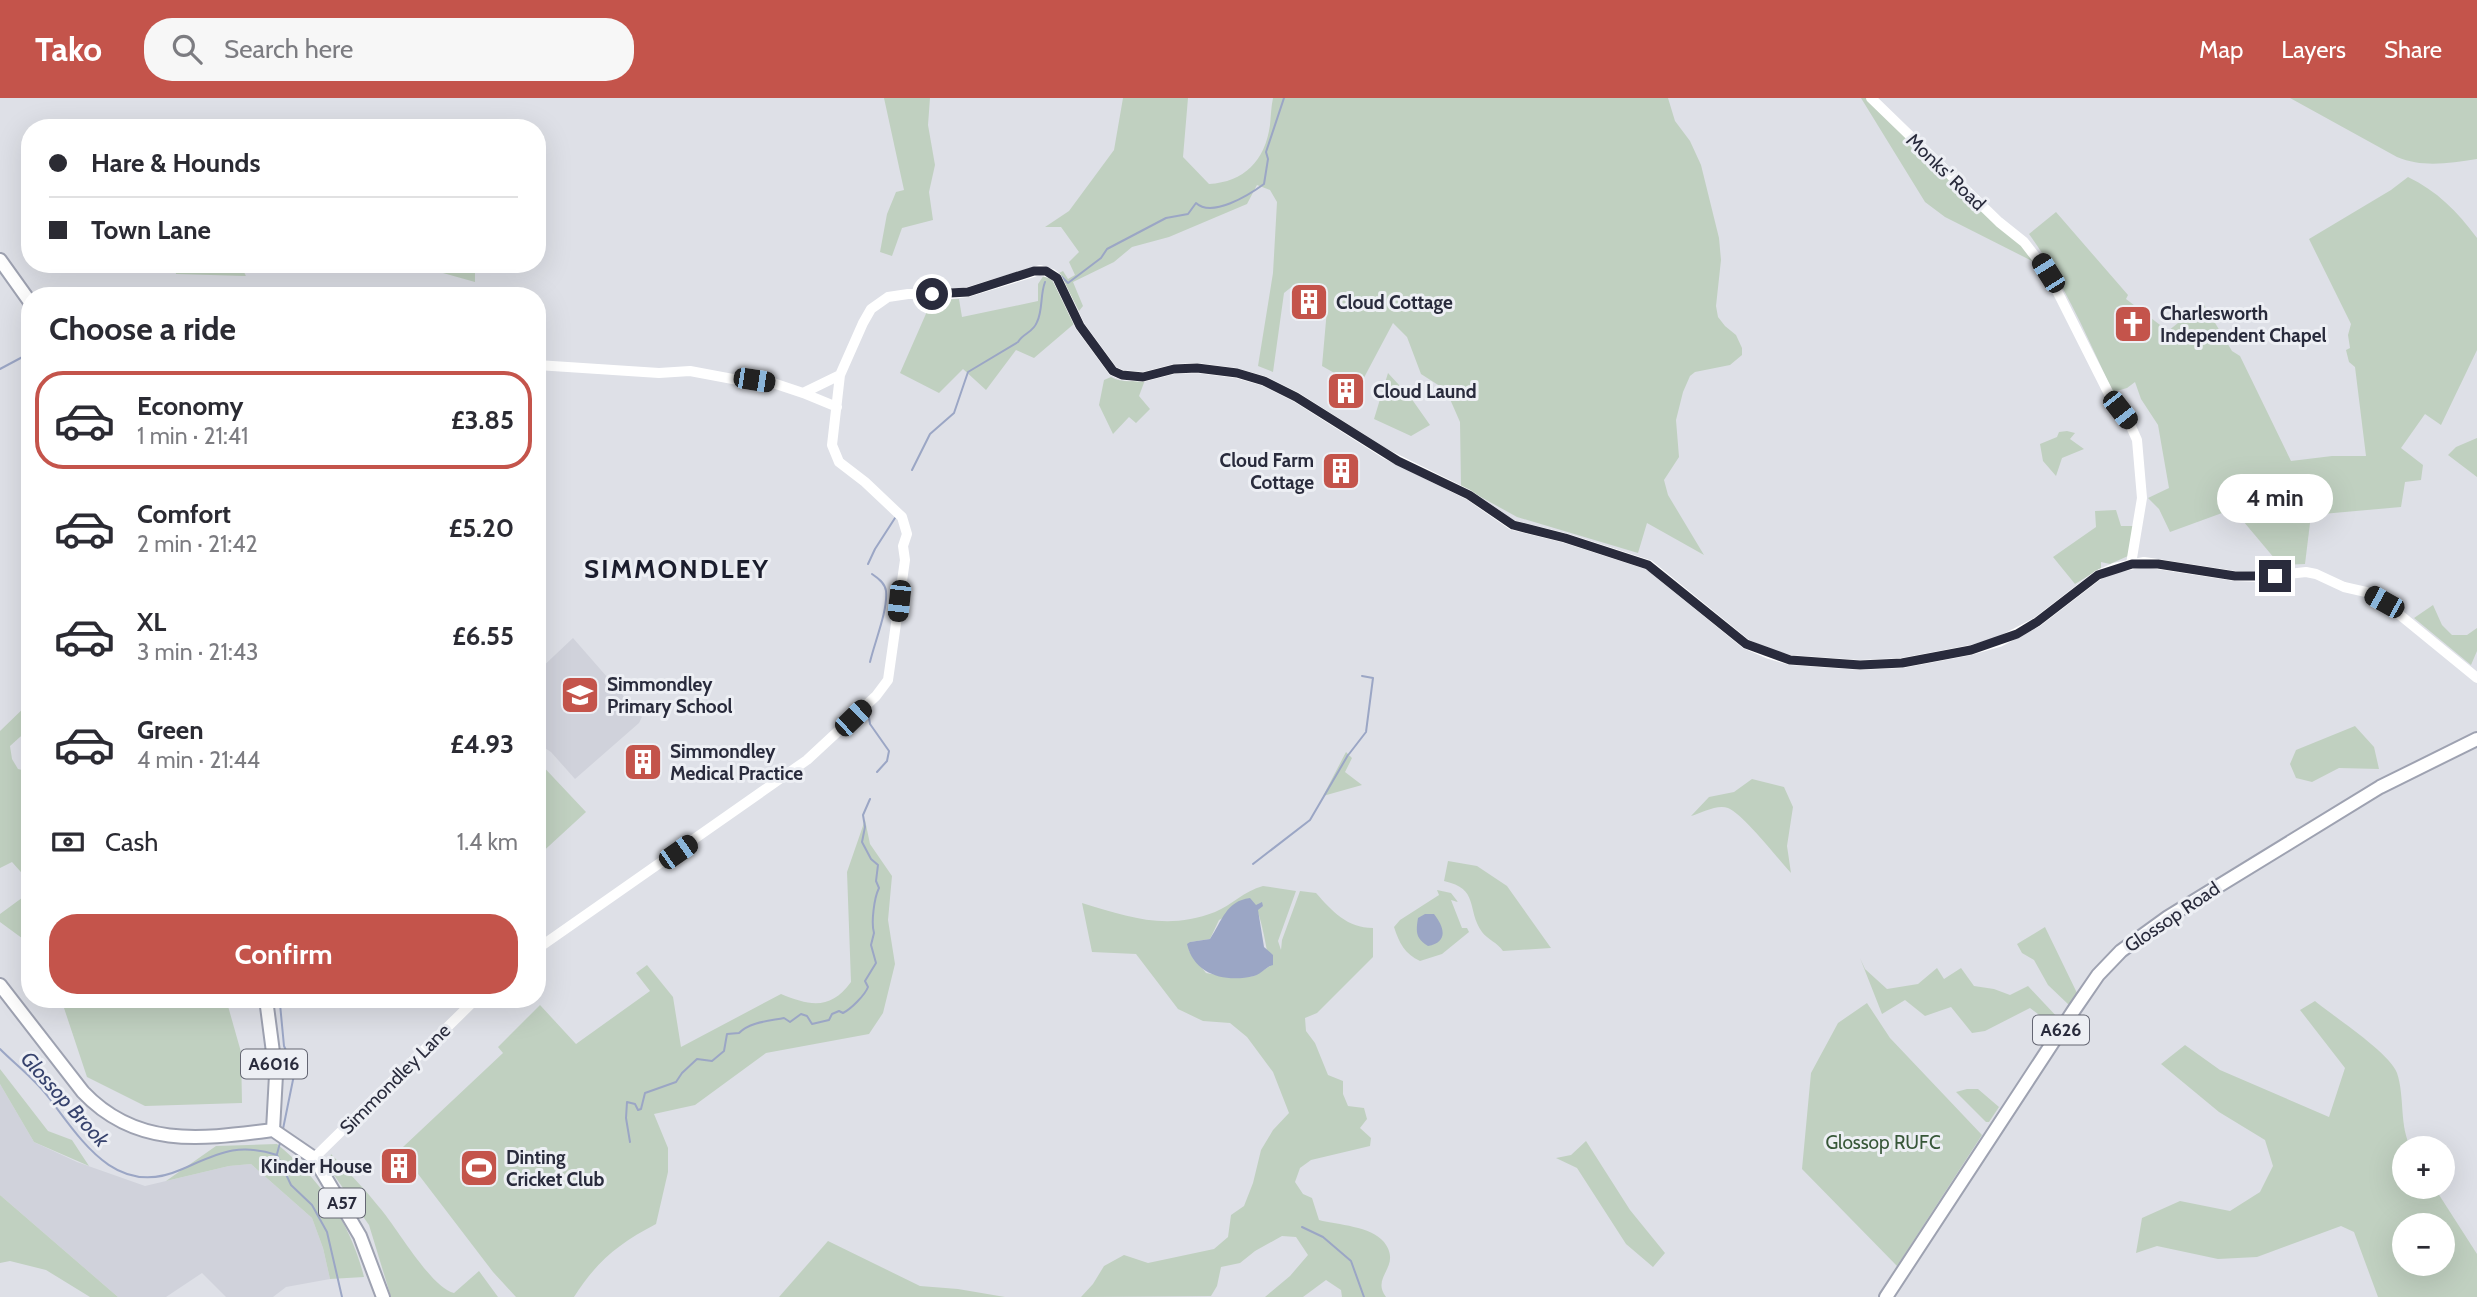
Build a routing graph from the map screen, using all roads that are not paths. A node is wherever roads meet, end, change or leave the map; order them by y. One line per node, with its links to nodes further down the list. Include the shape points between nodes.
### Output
1 (1871, 98): 8 (street, Monks' Road, via 2024,242 2048,273 2137,440 2142,498)
2 (0, 260): 3 (main road)
3 (21, 289)
4 (546, 366): 6 (street, via 649,373 690,371 770,382)
5 (840, 375): 6 (street); 7 (street); 8 (street, via 871,309 888,297 968,292 1046,271 1057,278 1080,326 1113,371 1143,377 1197,368 1264,381 1386,454 1469,495 1513,525 1648,565 1746,644 1790,660 1902,663 1981,648 2037,622 2098,575)
6 (803, 393): 7 (street)
7 (837, 407): 11 (street, via 832,445 839,462 902,517 907,534 888,680 807,760)
8 (2132, 564): 9 (street, via 2243,577 2316,575 2384,602)
9 (2477, 678)
10 (2477, 739): 18 (main road, Glossop Road / A626, via 2379,787 2121,951 2074,1010)
11 (546, 943)
12 (0, 985): 15 (main road, via 83,1092 122,1123 149,1133 186,1138)
13 (267, 1008): 15 (main road, A6016, via 276,1075)
14 (467, 1008): 16 (street, Simmondley Lane)
15 (273, 1130): 16 (main road, A57)
16 (314, 1158): 17 (main road, A57, via 360,1236)
17 (383, 1297)
18 (1886, 1297)

